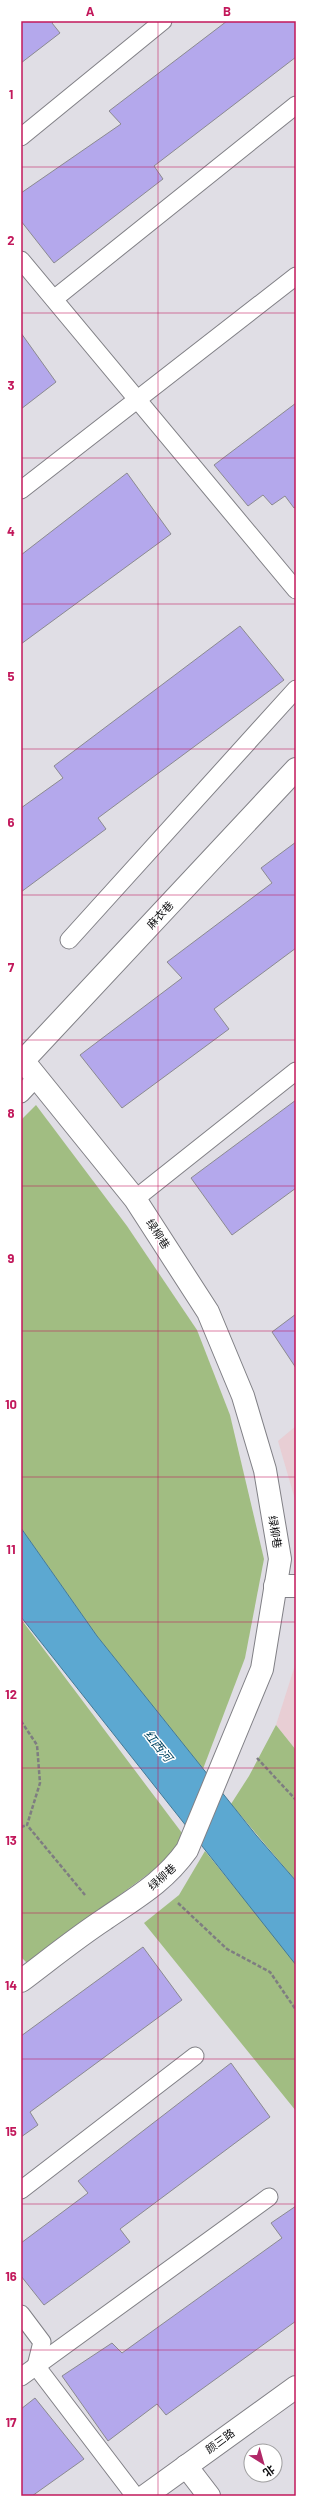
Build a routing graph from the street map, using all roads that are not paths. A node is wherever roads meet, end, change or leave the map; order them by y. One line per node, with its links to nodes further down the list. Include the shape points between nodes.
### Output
1 (163, 21): 3 (lane)
2 (296, 105): 6 (lane)
3 (21, 137)
4 (23, 267): 6 (lane)
5 (296, 276): 7 (lane)
6 (54, 299): 7 (lane)
7 (137, 401): 8 (lane); 9 (lane)
8 (21, 490)
9 (296, 590)
10 (296, 689): 12 (lane)
11 (296, 769): 13 (street, 麻衣巷)
12 (69, 940)
13 (22, 1059): 15 (street, 绿柳巷)
14 (296, 1071): 17 (lane)
15 (36, 1078): 16 (lane); 17 (street, 绿柳巷)
16 (21, 1094)
17 (135, 1199): 18 (street, 绿柳巷, via 208,1312 244,1396 265,1470)
18 (286, 1586): 19 (street, 绿柳巷, via 262,1668 187,1850 172,1870 156,1883)
19 (21, 1981)
20 (195, 2056): 21 (lane)
21 (21, 2190)
22 (269, 2197): 24 (lane)
23 (21, 2314): 24 (lane, via 42,2342)
24 (36, 2366): 25 (lane); 28 (lane)
25 (21, 2377)
26 (296, 2386): 27 (street, 颜三路)
27 (186, 2466): 29 (street, 颜三路); 30 (street)
28 (135, 2496)
29 (145, 2496)
30 (209, 2496)

